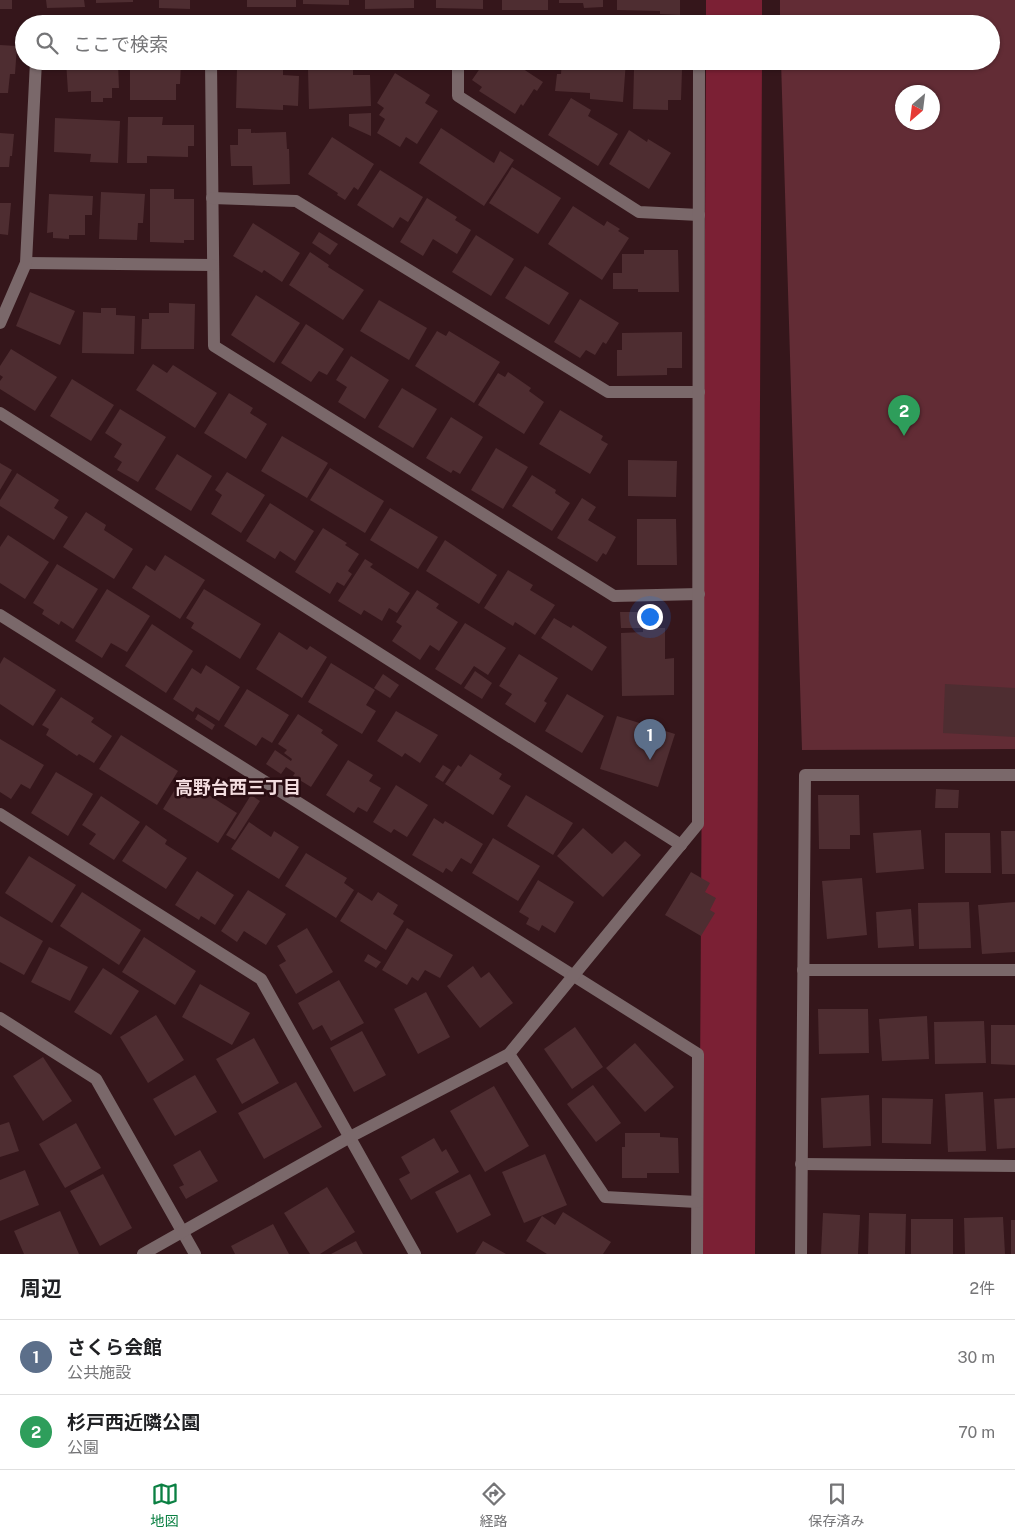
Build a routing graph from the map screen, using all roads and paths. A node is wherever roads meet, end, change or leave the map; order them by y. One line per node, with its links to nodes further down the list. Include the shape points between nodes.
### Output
1 (36, 70): 7 (street)
2 (211, 70): 5 (street)
3 (458, 70): 6 (street, via 458,96 639,212)
4 (699, 70): 6 (street)
5 (212, 198): 8 (street); 10 (street, via 296,201 608,392)
6 (699, 215): 10 (street)
7 (26, 263): 8 (street); 9 (street)
8 (212, 265): 12 (street, via 214,346 614,596)
9 (0, 323)
10 (699, 392): 12 (street)
11 (0, 413): 16 (street)
12 (698, 594): 16 (street, via 698,824)
13 (0, 615): 19 (street)
14 (1015, 775): 17 (street, via 805,775)
15 (0, 814): 22 (street, via 261,978)
16 (681, 845): 19 (street)
17 (803, 970): 18 (street); 23 (street)
18 (1015, 970)
19 (573, 976): 21 (street); 25 (street, via 698,1054)
20 (0, 1018): 26 (street, via 96,1079)
21 (509, 1054): 22 (street); 25 (street, via 605,1197)
22 (350, 1137): 26 (street); 29 (street)
23 (801, 1164): 24 (street); 31 (street)
24 (1015, 1166)
25 (697, 1202): 30 (street)
26 (183, 1232): 27 (street); 28 (street)
27 (143, 1254)
28 (195, 1254)
29 (415, 1254)
30 (697, 1254)
31 (801, 1254)

